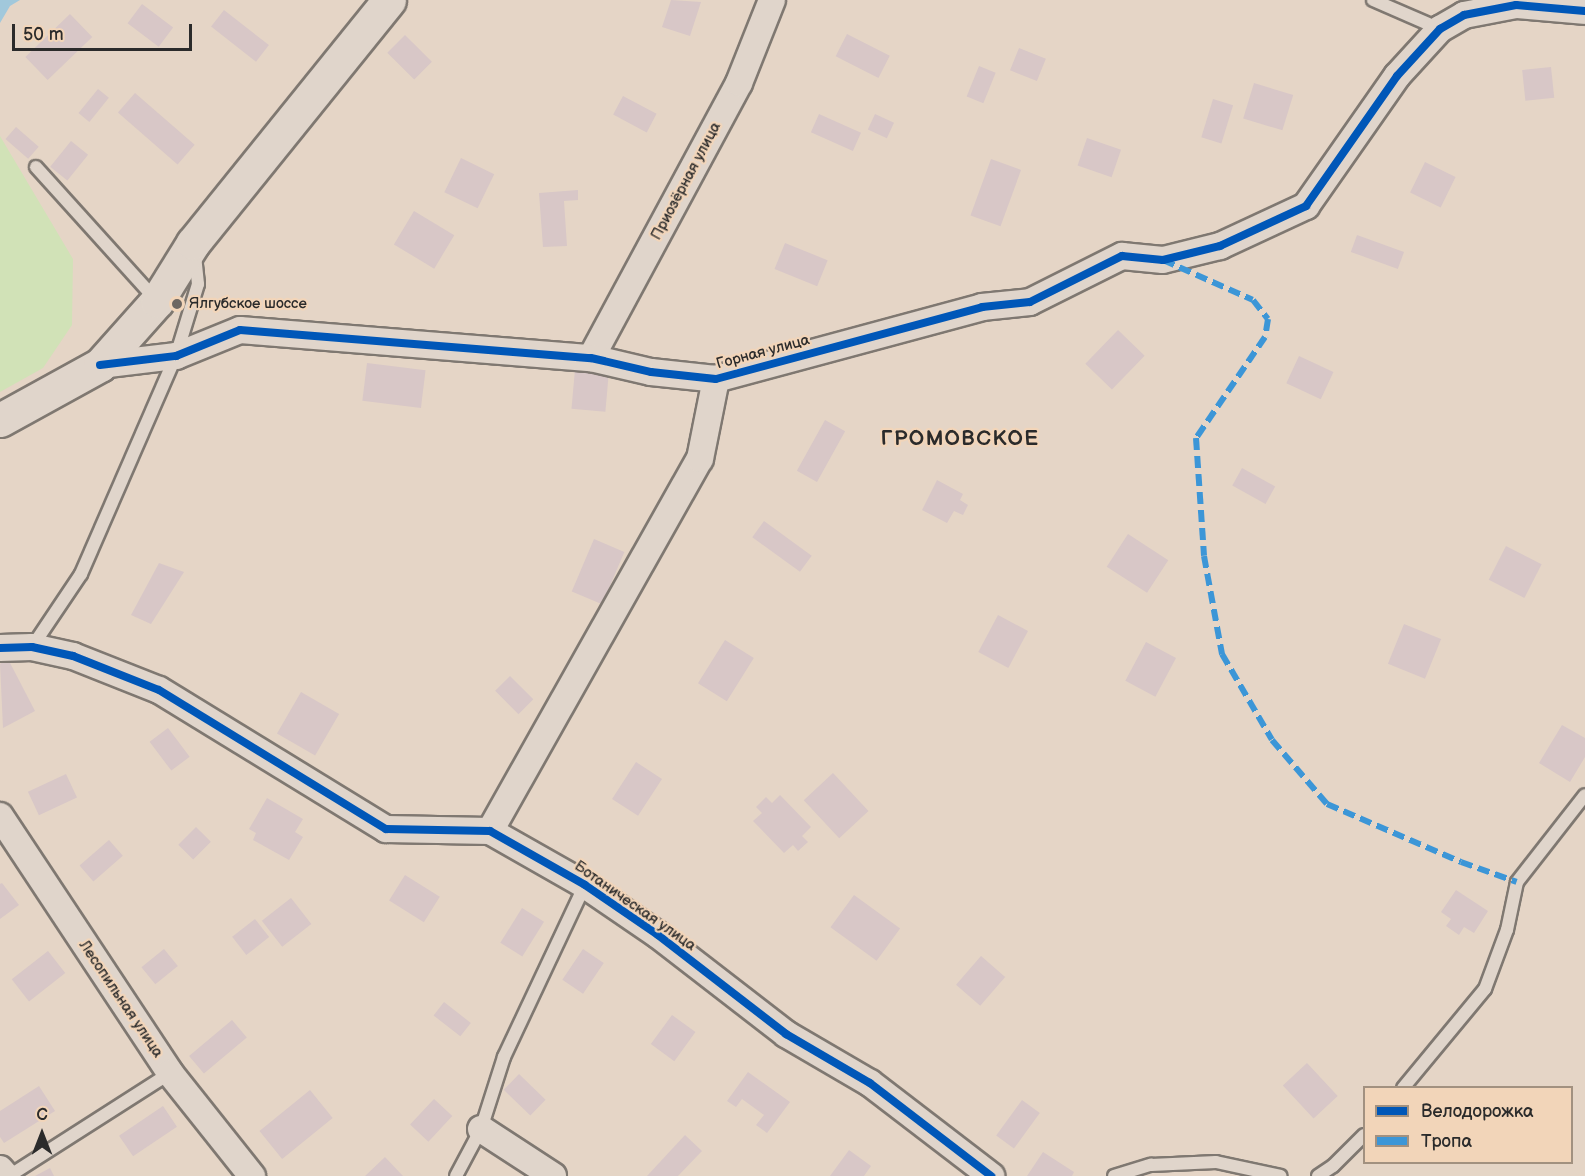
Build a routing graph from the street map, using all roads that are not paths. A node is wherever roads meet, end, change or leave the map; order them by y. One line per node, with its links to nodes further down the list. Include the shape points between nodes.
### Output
1 (389, 0): 7 (street)
2 (772, 0): 10 (street, Приозёрная улица, via 739,82)
3 (1373, 0): 5 (lane)
4 (1585, 11): 5 (street, via 1516,5 1464,15)
5 (1440, 29): 12 (street, Горная улица, via 1397,76 1306,206 1220,246 1163,260 1122,256 1030,302 982,307)
6 (36, 167): 8 (lane)
7 (193, 243): 8 (street); 9 (lane, via 198,284)
8 (157, 301): 11 (street)
9 (176, 356): 10 (street, Горная улица, via 240,330); 11 (street, Горная улица); 14 (lane, via 81,574)
10 (591, 358): 12 (street, Горная улица, via 651,372)
11 (100, 365): 13 (street)
12 (716, 379): 18 (street, Горная улица, via 700,459)
13 (0, 420)
14 (32, 647): 15 (street, Ботаническая улица); 18 (street, Ботаническая улица, via 73,656 159,690 386,830)
15 (0, 648)
16 (1585, 795): 21 (lane, via 1517,882 1506,930 1485,988)
17 (0, 816): 20 (street, Лесопильная улица)
18 (490, 831): 19 (street, Ботаническая улица)
19 (585, 885): 22 (lane, via 504,1057); 29 (street, Ботаническая улица, via 658,934 786,1034 870,1083)
20 (170, 1073): 25 (lane); 26 (street, Лесопильная улица)
21 (1405, 1086)
22 (481, 1130): 27 (lane); 28 (street)
23 (1363, 1137): 32 (lane, via 1333,1167)
24 (0, 1169): 25 (street)
25 (8, 1176)
26 (252, 1176)
27 (456, 1176)
28 (553, 1176)
29 (991, 1176)
30 (1114, 1176): 31 (lane, via 1151,1165 1216,1162)
31 (1281, 1176)
32 (1318, 1176)

